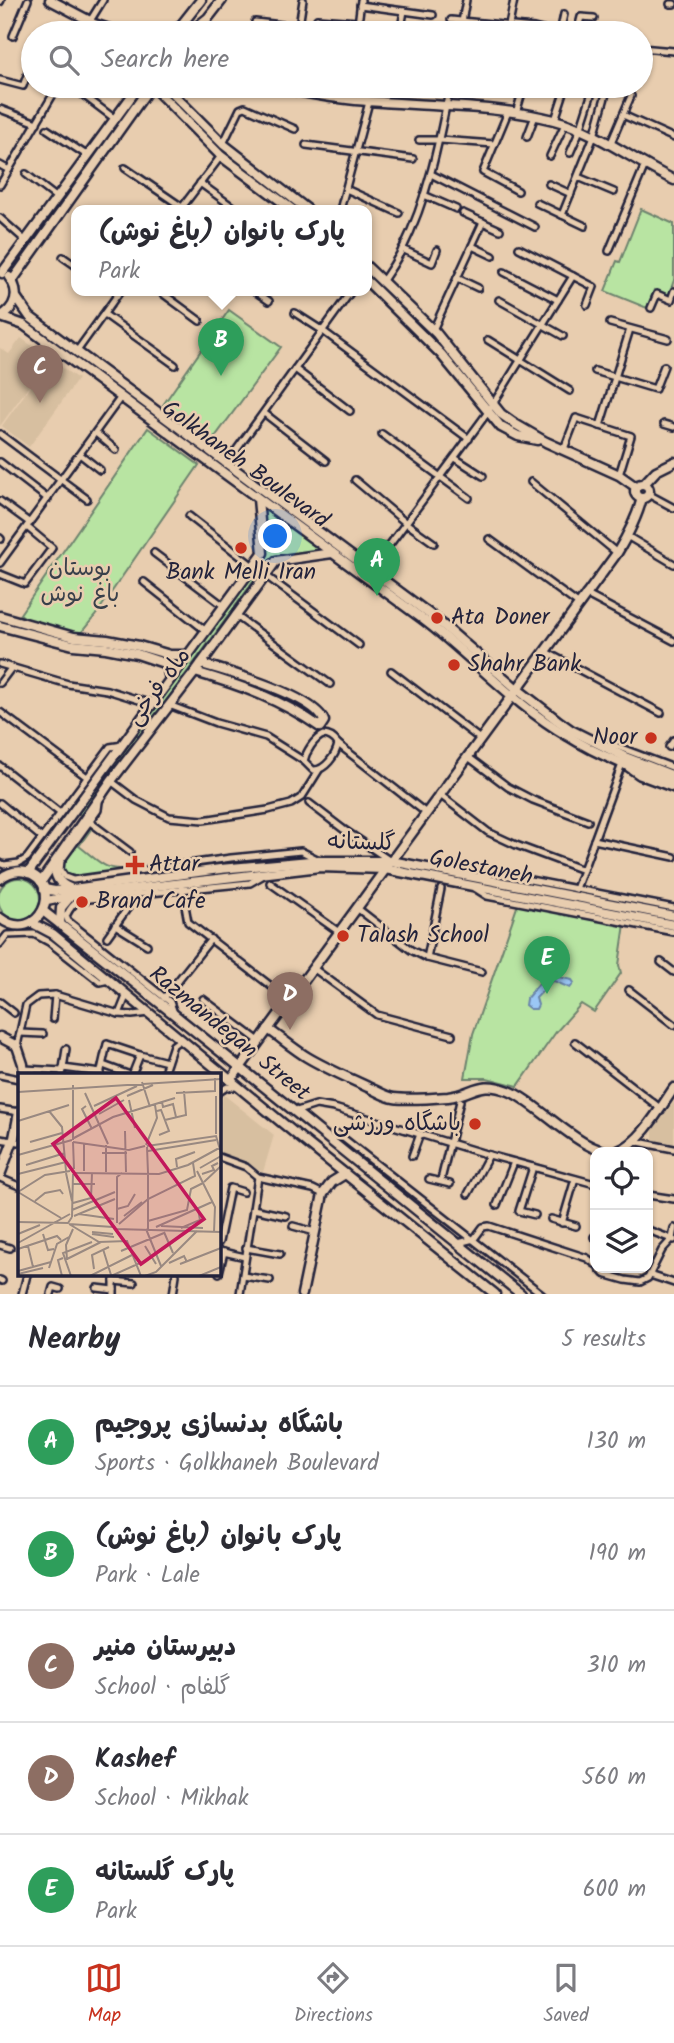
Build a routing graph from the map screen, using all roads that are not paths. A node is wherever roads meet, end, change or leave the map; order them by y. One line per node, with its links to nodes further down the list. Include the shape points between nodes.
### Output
1 (28, 0): 31 (street)
2 (50, 0): 17 (main road)
3 (103, 0): 18 (street)
4 (201, 0): 19 (main road)
5 (215, 0): 20 (main road)
6 (222, 0): 21 (main road)
7 (303, 0): 22 (street)
8 (466, 0): 27 (street)
9 (514, 0): 28 (street)
10 (360, 2): 11 (street); 24 (street)
11 (404, 10): 13 (street); 25 (street)
12 (564, 13): 29 (street)
13 (433, 15)
14 (594, 18): 30 (street, via 581,17)
15 (317, 19): 23 (street)
16 (451, 20): 26 (street)
17 (88, 21)
18 (91, 21)
19 (184, 21)
20 (201, 21)
21 (205, 21)
22 (300, 21)
23 (344, 21)
24 (358, 21)
25 (402, 21)
26 (457, 21)
27 (463, 21)
28 (510, 21)
29 (562, 21)
30 (580, 21)
31 (13, 36)
32 (653, 49): 33 (street)
33 (674, 51)
34 (0, 80): 35 (street)
35 (21, 85)
36 (51, 98): 59 (street)
37 (87, 98): 57 (street)
38 (130, 98): 57 (main road)
39 (142, 98): 51 (main road)
40 (177, 98): 69 (main road)
41 (343, 98): 48 (main road)
42 (448, 98): 52 (street)
43 (518, 98): 54 (street)
44 (562, 98): 58 (street)
45 (590, 98): 63 (street)
46 (605, 98): 64 (street)
47 (630, 98): 55 (street)
48 (348, 99): 50 (main road)
49 (166, 100): 51 (main road); 76 (main road)
50 (369, 102): 52 (main road); 73 (street)
51 (138, 104): 126 (main road)
52 (446, 106): 54 (main road); 67 (street)
53 (0, 109): 59 (street)
54 (512, 112): 56 (main road); 70 (street)
55 (623, 115): 66 (street); 72 (street)
56 (535, 116): 58 (main road); 65 (street)
57 (115, 119): 75 (main road)
58 (555, 120): 60 (main road)
59 (37, 123): 82 (street)
60 (565, 124): 63 (main road); 77 (street)
61 (47, 129): 75 (street)
62 (295, 129): 69 (street, via 245,107)
63 (580, 130): 64 (main road); 74 (street)
64 (594, 136): 72 (main road); 85 (street)
65 (527, 137)
66 (674, 138)
67 (440, 139): 68 (street); 70 (street); 84 (street)
68 (419, 140)
69 (223, 144): 101 (main road)
70 (494, 144): 91 (street, via 483,172)
71 (306, 145): 73 (street)
72 (610, 145): 80 (main road)
73 (355, 152): 78 (street); 90 (street)
74 (569, 153)
75 (89, 156): 95 (main road)
76 (221, 156): 87 (street); 100 (main road)
77 (550, 156)
78 (413, 159)
79 (0, 165): 82 (street)
80 (645, 165): 86 (main road); 117 (street)
81 (125, 168): 97 (street)
82 (9, 170): 89 (street)
83 (26, 174): 95 (street)
84 (431, 174): 94 (street); 110 (street)
85 (578, 177): 92 (street); 93 (street)
86 (674, 180)
87 (200, 183): 98 (street); 99 (street)
88 (549, 184): 93 (street)
89 (0, 185)
90 (346, 189): 102 (street); 104 (street)
91 (518, 191)
92 (614, 192)
93 (570, 194): 106 (street)
94 (424, 195): 103 (street); 115 (street)
95 (57, 198): 112 (main road)
96 (537, 203): 106 (street)
97 (177, 205)
98 (183, 205)
99 (230, 205)
100 (286, 205)
101 (302, 205)
102 (341, 205)
103 (456, 209)
104 (400, 213)
105 (463, 213): 108 (street)
106 (562, 215): 109 (street)
107 (0, 218): 112 (street)
108 (483, 222): 111 (street); 113 (street)
109 (585, 226)
110 (535, 227)
111 (500, 230)
112 (26, 241): 123 (main road)
113 (472, 246): 118 (street); 125 (street)
114 (519, 248): 124 (street)
115 (402, 249): 116 (street, via 432,263); 127 (street)
116 (437, 250)
117 (609, 251)
118 (493, 256)
119 (63, 257): 120 (street)
120 (71, 263)
121 (372, 272): 127 (main road)
122 (504, 272): 137 (street)
123 (1, 273): 126 (main road)
124 (573, 276): 137 (street); 139 (street, via 594,287)
125 (457, 278): 129 (street); 148 (street)
126 (12, 281): 135 (main road)
127 (382, 282): 148 (main road)
128 (372, 286): 164 (main road, via 441,354)
129 (478, 288)
130 (674, 291): 140 (street, via 671,300 657,293)
131 (117, 296): 142 (street)
132 (166, 296): 144 (street)
133 (262, 296): 138 (street)
134 (347, 296): 149 (street)
135 (16, 297): 143 (main road, via 9,312); 153 (main road, Golkhaneh Boulevard, via 30,317)
136 (499, 300): 146 (street)
137 (558, 300): 146 (street)
138 (269, 301)
139 (587, 305)
140 (651, 308)
141 (295, 313): 149 (street)
142 (104, 314): 153 (street); 155 (street)
143 (0, 317): 161 (main road, Golkhaneh Boulevard, via 23,325)
144 (200, 321)
145 (610, 323): 147 (street)
146 (543, 325): 150 (street); 154 (street)
147 (630, 329): 151 (street); 159 (street)
148 (433, 330): 162 (main road)
149 (323, 331): 157 (street); 172 (street)
150 (563, 336)
151 (668, 339)
152 (488, 341): 154 (street)
153 (77, 351): 181 (main road, Golkhaneh Boulevard)
154 (521, 362): 160 (street); 162 (street)
155 (174, 365)
156 (664, 366): 159 (street, via 655,389)
157 (295, 369): 163 (street); 165 (street)
158 (596, 372): 159 (street)
159 (615, 377): 167 (street)
160 (570, 391)
161 (121, 397): 169 (street); 194 (main road, Golkhaneh Boulevard)
162 (494, 404): 164 (street); 173 (main road, via 501,414)
163 (350, 411)
164 (488, 412): 172 (street); 173 (main road, via 501,427 518,436)
165 (264, 413): 178 (street); 181 (street)
166 (664, 424): 168 (street)
167 (600, 426): 174 (street, via 576,418); 183 (street, via 631,436)
168 (674, 427)
169 (97, 433): 175 (street); 176 (street)
170 (0, 434): 186 (street)
171 (382, 434): 185 (street)
172 (469, 439): 177 (street)
173 (546, 442): 174 (main road)
174 (564, 449): 183 (main road)
175 (116, 450)
176 (81, 455): 182 (street); 186 (street)
177 (455, 458): 184 (street); 185 (street)
178 (326, 461)
179 (672, 461): 189 (main road)
180 (0, 462): 192 (street)
181 (227, 464): 209 (main road, Golkhaneh Boulevard)
182 (100, 470)
183 (619, 475): 189 (main road)
184 (482, 476)
185 (440, 477): 191 (street); 198 (street)
186 (62, 480): 192 (street); 193 (street)
187 (355, 480): 198 (street)
188 (531, 482): 205 (street)
189 (640, 485): 190 (main road, via 635,493)
190 (645, 496): 196 (street); 200 (main road)
191 (469, 498)
192 (48, 499): 199 (street)
193 (87, 499)
194 (258, 499): 204 (main road, Golkhaneh Boulevard); 208 (main road, ماه فرخی, via 263,553)
195 (0, 501): 199 (street)
196 (674, 508)
197 (188, 516): 208 (street)
198 (407, 523): 202 (street); 209 (street)
199 (28, 525): 206 (street); 210 (street, via 52,548 25,584)
200 (627, 536): 205 (main road); 207 (street)
201 (489, 539): 214 (street)
202 (434, 543)
203 (154, 553): 215 (street)
204 (332, 553): 211 (main road, ماه فرخی, via 276,561); 235 (main road, Golkhaneh Boulevard)
205 (617, 553): 213 (main road)
206 (0, 563)
207 (674, 564)
208 (253, 566): 211 (main road); 215 (main road, ماه فرخی)
209 (372, 570): 235 (main road, Golkhaneh Boulevard, via 436,619)
210 (0, 574)
211 (265, 575): 216 (main road, ماه فرخی); 222 (street)
212 (144, 582): 220 (street)
213 (585, 594): 214 (main road); 221 (street)
214 (578, 604): 223 (main road)
215 (224, 606): 220 (main road, ماه فرخی)
216 (235, 615): 228 (main road, ماه فرخی); 234 (street)
217 (0, 616): 219 (main road)
218 (0, 626): 219 (main road)
219 (21, 627): 224 (main road); 226 (main road, via 73,645 137,654)
220 (206, 631): 225 (main road, ماه فرخی)
221 (674, 641)
222 (359, 645)
223 (544, 651): 235 (main road); 239 (street)
224 (170, 655): 225 (main road); 226 (main road)
225 (188, 655): 232 (main road, ماه فرخی)
226 (164, 663): 232 (main road)
227 (0, 664): 229 (street)
228 (201, 664): 231 (main road, ماه فرخی); 231 (main road, via 261,682 289,695 324,721 320,727 255,691)
229 (12, 667): 233 (street); 236 (street)
230 (391, 671): 240 (street)
231 (195, 672): 237 (main road, ماه فرخی)
232 (170, 679): 236 (main road, ماه فرخی)
233 (0, 683)
234 (330, 684)
235 (515, 692): 240 (main road); 242 (main road, Golkhaneh Boulevard); 248 (main road, Golkhaneh Boulevard, via 567,736)
236 (152, 704): 244 (main road, ماه فرخی)
237 (169, 705): 247 (street, via 265,737); 254 (main road, ماه فرخی)
238 (0, 712): 253 (street)
239 (661, 713)
240 (480, 739): 246 (main road)
241 (674, 740): 245 (street)
242 (595, 743): 250 (street); 252 (main road, Golkhaneh Boulevard)
243 (338, 744): 247 (street, via 323,735); 251 (street); 262 (street)
244 (123, 745): 253 (street, via 110,747); 260 (main road, ماه فرخی)
245 (669, 747)
246 (467, 756): 257 (main road); 264 (street, via 508,787)
247 (304, 761): 251 (street)
248 (622, 764): 255 (main road, Golkhaneh Boulevard); 256 (street); 266 (street)
249 (0, 766): 261 (street)
250 (674, 768)
251 (319, 770): 254 (street, via 302,797 291,804 203,820 169,817)
252 (674, 776)
253 (87, 777): 261 (street)
254 (111, 781): 263 (main road, ماه فرخی)
255 (674, 783)
256 (674, 789)
257 (439, 794): 262 (main road); 277 (street, via 488,832)
258 (0, 803): 265 (street)
259 (309, 803): 272 (street)
260 (73, 812): 263 (main road); 279 (main road, ماه فرخی)
261 (60, 813): 265 (street)
262 (426, 813): 267 (main road)
263 (87, 821): 268 (street); 269 (main road, ماه فرخی); 271 (street, via 61,861 60,870 73,880 301,851)
264 (588, 821)
265 (42, 838): 273 (street, via 19,863)
266 (594, 840): 270 (street); 277 (street)
267 (405, 843): 272 (main road); 274 (main road)
268 (130, 852)
269 (57, 857): 284 (main road, ماه فرخی); 288 (main road, via 56,877)
270 (674, 857)
271 (322, 861): 272 (main road, گلستانه); 288 (main road, گلستانه, via 220,869)
272 (391, 861): 274 (main road, گلستانه); 275 (main road)
273 (0, 863)
274 (411, 865): 282 (main road, گلستانه)
275 (385, 869): 280 (main road, Golestaneh, via 320,867); 282 (main road, Golestaneh); 291 (main road)
276 (0, 870): 278 (main road)
277 (583, 870): 287 (street)
278 (12, 872): 279 (main road); 281 (main road)
279 (28, 873): 284 (main road)
280 (266, 874): 285 (street, via 250,883); 288 (main road, Golestaneh)
281 (0, 879)
282 (471, 881): 287 (street, via 494,873); 294 (main road, گلستانه); 300 (main road, Golestaneh); 303 (street, via 487,896)
283 (270, 883): 302 (street)
284 (42, 885): 288 (main road, گلستانه); 290 (main road)
285 (181, 889): 289 (street); 305 (street, via 188,922)
286 (441, 889): 308 (street)
287 (576, 889): 292 (street)
288 (72, 893): 290 (main road, گلستانه); 297 (main road, via 61,908)
289 (137, 895): 299 (street); 317 (street, via 80,900 66,916)
290 (47, 901): 293 (main road)
291 (357, 908): 302 (main road); 308 (street)
292 (674, 908)
293 (43, 911): 296 (main road); 297 (main road, Razmandegan Street)
294 (674, 916)
295 (0, 918): 298 (main road)
296 (32, 923): 298 (main road); 313 (main road, Razmandegan Street, via 54,934)
297 (60, 924): 323 (main road, Razmandegan Street)
298 (12, 925): 301 (main road)
299 (116, 925): 304 (street); 307 (street)
300 (674, 925)
301 (0, 931)
302 (339, 932): 310 (main road)
303 (674, 932)
304 (107, 937)
305 (211, 939): 317 (street); 319 (street)
306 (0, 944): 313 (street, via 7,936 34,934 100,982)
307 (147, 945)
308 (427, 958): 311 (street)
309 (661, 962): 312 (street)
310 (313, 968): 319 (main road); 330 (street, via 377,1014)
311 (482, 972)
312 (674, 972)
313 (111, 980): 315 (main road, Razmandegan Street)
314 (629, 990): 326 (street)
315 (127, 993): 322 (main road, Razmandegan Street); 324 (street)
316 (55, 995): 324 (street); 325 (street); 328 (street, via 38,996 26,1005)
317 (164, 998): 323 (street)
318 (203, 999): 333 (street)
319 (289, 1000): 327 (main road)
320 (0, 1002): 321 (street)
321 (14, 1013)
322 (150, 1013): 324 (street); 332 (main road, Razmandegan Street)
323 (174, 1013): 341 (main road, Razmandegan Street)
324 (118, 1014)
325 (53, 1019)
326 (674, 1025)
327 (268, 1029): 333 (main road); 366 (main road, via 307,1057 393,1098 447,1097 488,1085 524,1098 599,1152 618,1151)
328 (20, 1032): 329 (street); 335 (street)
329 (43, 1034)
330 (452, 1035)
331 (0, 1037): 335 (main road)
332 (181, 1038): 338 (street); 339 (main road, Razmandegan Street)
333 (259, 1041): 341 (main road)
334 (575, 1042): 358 (street)
335 (17, 1046): 342 (main road)
336 (65, 1049): 343 (street)
337 (140, 1055): 338 (street); 340 (street, via 107,1044); 347 (street)
338 (167, 1062): 348 (street)
339 (209, 1062): 349 (street); 352 (main road, Razmandegan Street)
340 (103, 1065): 345 (street); 346 (street)
341 (240, 1068): 352 (main road); 360 (main road, Razmandegan Street)
342 (24, 1072): 343 (street)
343 (63, 1072): 344 (street)
344 (82, 1073)
345 (101, 1073)
346 (125, 1073)
347 (132, 1073)
348 (164, 1073)
349 (214, 1073)
350 (0, 1075): 351 (street)
351 (18, 1079)
352 (231, 1080): 353 (main road, Razmandegan Street)
353 (240, 1087): 355 (street); 374 (main road, Razmandegan Street)
354 (674, 1088): 358 (main road)
355 (220, 1091)
356 (460, 1101): 367 (street)
357 (0, 1108): 359 (street)
358 (660, 1108): 366 (main road)
359 (18, 1112)
360 (295, 1112): 363 (street, via 316,1105 334,1108); 390 (main road, Razmandegan Street)
361 (18, 1122): 365 (main road)
362 (338, 1134): 403 (street)
363 (420, 1134): 367 (street); 370 (street)
364 (0, 1139): 365 (street)
365 (16, 1141): 375 (main road)
366 (633, 1141): 368 (street)
367 (450, 1143): 369 (street); 379 (street)
368 (674, 1149)
369 (489, 1155): 372 (street); 385 (street)
370 (412, 1156)
371 (220, 1157): 376 (street)
372 (514, 1162): 373 (street); 388 (street)
373 (533, 1167): 378 (street); 391 (street, via 519,1211)
374 (345, 1174): 384 (main road); 396 (main road, Razmandegan Street)
375 (0, 1176): 382 (street)
376 (258, 1177): 384 (street); 389 (street)
377 (429, 1179): 379 (street)
378 (575, 1179): 380 (street); 394 (street)
379 (441, 1180): 381 (street)
380 (590, 1183)
381 (450, 1184)
382 (18, 1185)
383 (243, 1192): 398 (street, via 230,1188)
384 (323, 1194): 400 (main road)
385 (468, 1194)
386 (653, 1196): 387 (street)
387 (674, 1199)
388 (497, 1205)
389 (253, 1209): 392 (street); 409 (street)
390 (421, 1214): 396 (main road, via 419,1224); 402 (main road, Razmandegan Street)
391 (535, 1215)
392 (286, 1216)
393 (551, 1219): 394 (street)
394 (562, 1223): 397 (street)
395 (293, 1226): 400 (street)
396 (409, 1226): 405 (main road, Razmandegan Street)
397 (576, 1226)
398 (220, 1228)
399 (674, 1228): 404 (street)
400 (315, 1232): 433 (main road)
401 (653, 1232): 404 (street)
402 (444, 1233): 405 (main road, via 430,1232); 406 (main road, Razmandegan Street)
403 (474, 1239): 406 (street); 413 (street); 414 (street, via 489,1226); 436 (street)
404 (673, 1239): 418 (street)
405 (433, 1244): 434 (main road, Razmandegan Street)
406 (458, 1244): 413 (main road, Razmandegan Street)
407 (0, 1245): 408 (street)
408 (10, 1248)
409 (246, 1248): 411 (street); 412 (street)
410 (221, 1252): 412 (street)
411 (280, 1254)
412 (245, 1256): 421 (street)
413 (475, 1257): 435 (main road, Razmandegan Street)
414 (590, 1260)
415 (220, 1273): 417 (street)
416 (603, 1273): 418 (street, via 640,1282)
417 (227, 1275)
418 (650, 1275): 425 (street)
419 (27, 1276): 429 (street)
420 (176, 1276): 431 (street)
421 (243, 1276): 423 (street); 432 (street)
422 (114, 1278): 424 (street); 428 (street)
423 (270, 1280)
424 (134, 1283)
425 (674, 1283)
426 (97, 1288): 428 (street)
427 (60, 1289): 430 (street, via 53,1287)
428 (114, 1292)
429 (22, 1294)
430 (51, 1294)
431 (173, 1294)
432 (240, 1294)
433 (302, 1294)
434 (495, 1294)
435 (521, 1294)
436 (542, 1294)

